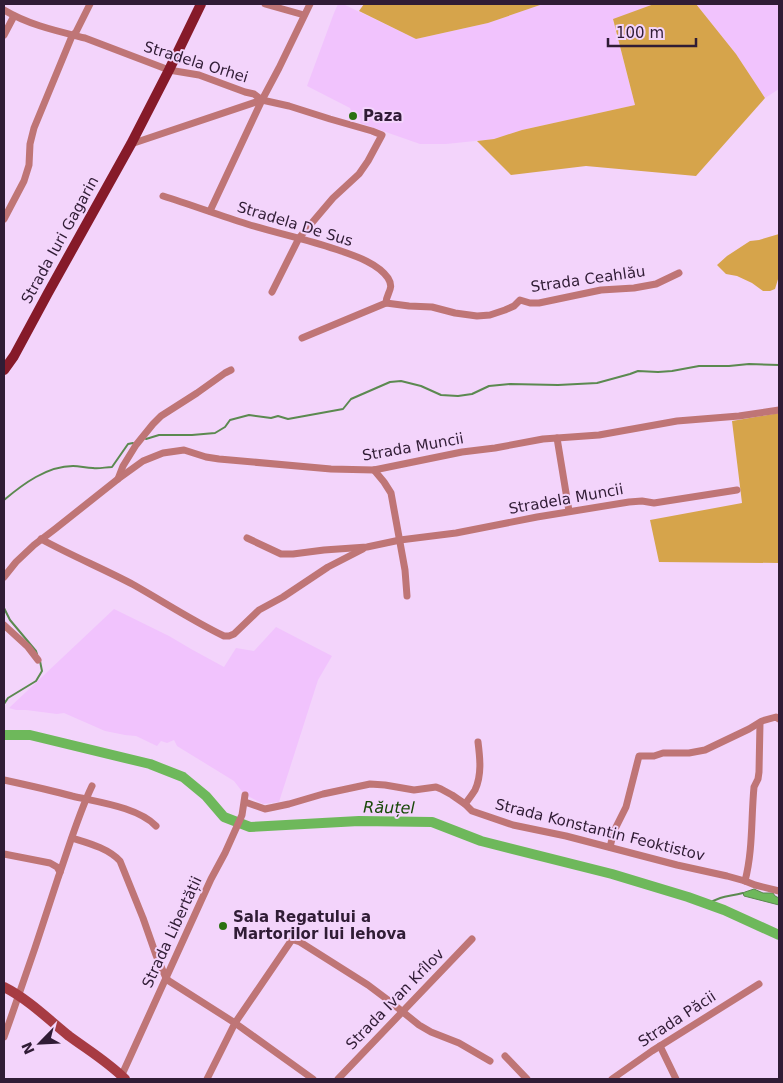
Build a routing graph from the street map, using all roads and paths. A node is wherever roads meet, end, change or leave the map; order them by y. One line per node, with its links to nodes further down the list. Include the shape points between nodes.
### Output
1 (90, 4): 9 (street)
2 (201, 4): 10 (main road, Strada Iuri Gagarin)
3 (265, 4): 6 (street)
4 (310, 4): 6 (street)
5 (4, 10): 7 (street, Stradela Orhei)
6 (304, 15): 11 (street)
7 (14, 16): 8 (street); 9 (street, Stradela Orhei)
8 (4, 35)
9 (72, 36): 10 (street, Stradela Orhei); 15 (street, via 34,128 24,181)
10 (169, 70): 11 (street, Stradela Orhei, via 207,77); 12 (main road, Strada Iuri Gagarin)
11 (262, 100): 12 (street); 14 (street); 16 (street, Stradela Orhei, via 382,135 364,168 333,198)
12 (131, 144): 21 (main road, Strada Iuri Gagarin)
13 (163, 196): 14 (street, Stradela De Sus)
14 (210, 212): 16 (street, Stradela De Sus)
15 (4, 219)
16 (300, 238): 18 (street); 19 (street, Stradela De Sus, via 349,254 386,275 391,285)
17 (679, 273): 19 (street, Strada Ceahlău, via 656,284 634,288 601,290 539,303 520,300 505,310 482,316)
18 (272, 292)
19 (386, 303): 20 (street, Strada Ceahlău)
20 (302, 338)
21 (14, 356): 22 (main road); 24 (main road, Strada Iuri Gagarin)
22 (4, 370)
23 (231, 370): 28 (street, via 153,424 136,445)
24 (4, 378)
25 (779, 410): 26 (street, Strada Muncii)
26 (557, 438): 27 (street, Strada Muncii, via 462,452); 30 (street)
27 (374, 470): 28 (street, Strada Muncii, via 240,462 173,450 150,458); 33 (street, via 391,493)
28 (118, 479): 32 (street, Strada Muncii)
29 (736, 490): 30 (street, Stradela Muncii, via 662,502 629,502)
30 (569, 511): 33 (street, Stradela Muncii, via 456,533)
31 (247, 538): 34 (street, Stradela Muncii, via 286,555)
32 (42, 540): 34 (street, via 133,584 224,636 237,632 259,610 328,567); 35 (street, Strada Muncii, via 26,551)
33 (400, 540): 34 (street, Stradela Muncii); 36 (street)
34 (367, 547)
35 (4, 577)
36 (407, 596)
37 (4, 625): 38 (street)
38 (38, 660)
39 (779, 719): 40 (street, via 766,719)
40 (760, 723): 49 (street, via 705,750 639,756 626,807); 54 (street, via 760,772 754,787 752,841)
41 (478, 742): 46 (street, via 479,778)
42 (4, 780): 44 (street)
43 (92, 786): 44 (street)
44 (86, 799): 47 (street, via 138,814); 48 (street)
45 (245, 799): 46 (street, Strada Konstantin Feoktistov, via 265,809 376,784 414,790 436,787); 57 (street, Strada Libertății, via 225,853)
46 (466, 804): 49 (street, Strada Konstantin Feoktistov, via 472,811 513,825)
47 (156, 826)
48 (72, 838): 51 (street); 57 (street, via 105,850 120,861)
49 (610, 847): 54 (street, Strada Konstantin Feoktistov)
50 (4, 854): 52 (street)
51 (66, 856): 52 (street); 53 (street)
52 (50, 863): 53 (street)
53 (60, 872): 60 (street)
54 (745, 881): 55 (street, Strada Konstantin Feoktistov)
55 (779, 891)
56 (472, 939): 61 (street, Strada Ivan Krîlov)
57 (166, 978): 62 (street); 67 (street, Strada Libertății)
58 (759, 984): 64 (street, Strada Păcii)
59 (4, 987): 60 (main road)
60 (17, 994): 63 (street); 67 (main road)
61 (402, 1011): 62 (street, via 368,985 294,940 276,961); 66 (street, via 431,1032); 70 (street, Strada Ivan Krîlov)
62 (235, 1023): 68 (street); 69 (street)
63 (4, 1037)
64 (660, 1046): 72 (street, Strada Păcii); 73 (street)
65 (505, 1056): 71 (street)
66 (490, 1061)
67 (122, 1078)
68 (207, 1079)
69 (313, 1079)
70 (338, 1079)
71 (527, 1079)
72 (612, 1079)
73 (676, 1079)

